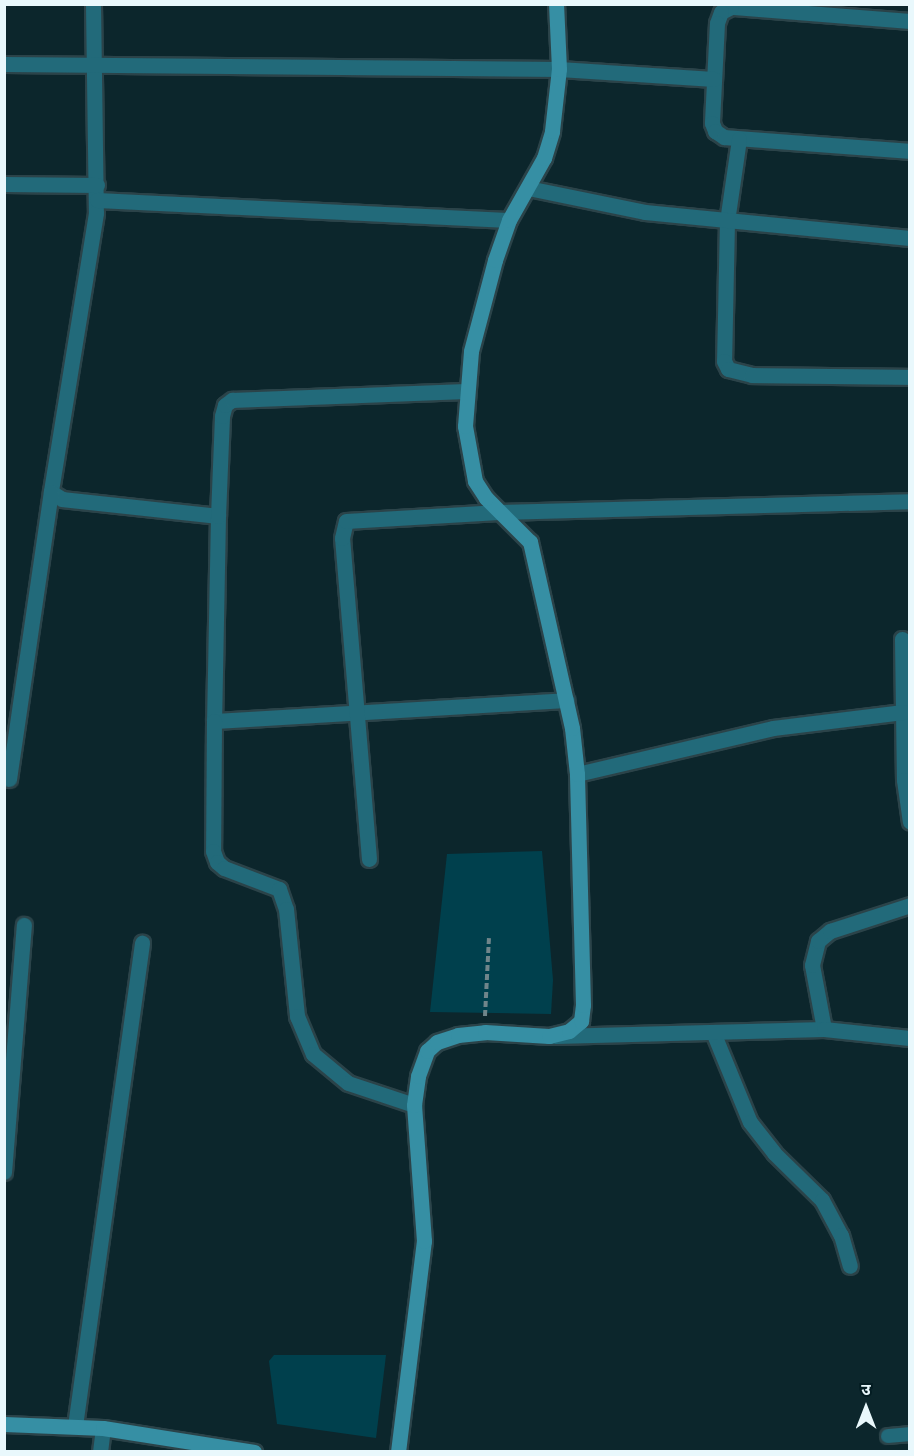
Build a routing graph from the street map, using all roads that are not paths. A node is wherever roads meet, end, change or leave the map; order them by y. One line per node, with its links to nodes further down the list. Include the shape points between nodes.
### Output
1 (93, 4): 4 (street)
2 (556, 4): 6 (street)
3 (909, 21): 7 (street, via 731,7 721,12 717,23)
4 (93, 63): 5 (street); 6 (street); 12 (street)
5 (4, 64)
6 (559, 69): 7 (street); 11 (street, via 552,132)
7 (714, 79): 8 (street, via 715,132)
8 (739, 138): 9 (street); 14 (street)
9 (909, 151)
10 (4, 184): 12 (street)
11 (528, 188): 13 (street); 14 (street, via 591,204)
12 (97, 192): 13 (street); 18 (street, via 87,282)
13 (509, 220): 17 (street, via 481,309)
14 (727, 221): 15 (street); 16 (street, via 724,361 728,369 752,375)
15 (909, 238)
16 (909, 377)
17 (465, 391): 20 (street, via 469,461 486,498); 21 (street, via 232,400 225,405 222,416)
18 (51, 492): 21 (street, via 62,499); 27 (street)
19 (909, 501): 20 (street)
20 (499, 512): 23 (street, via 530,542); 24 (street, via 346,521 342,527)
21 (218, 516): 26 (street)
22 (902, 639): 25 (street)
23 (566, 700): 24 (street); 28 (street)
24 (355, 711): 26 (street); 31 (street)
25 (903, 712): 28 (street, via 773,728); 30 (street)
26 (214, 721): 39 (street, via 213,851 224,868 279,889 286,909 297,1016 313,1054 348,1083)
27 (10, 728): 29 (street)
28 (577, 774): 37 (street, via 583,1005 581,1021 569,1031)
29 (9, 779)
30 (909, 819)
31 (369, 859)
32 (909, 905): 35 (street, via 830,931 818,941 812,965)
33 (24, 925): 40 (street)
34 (142, 943): 43 (street)
35 (824, 1029): 36 (street); 38 (street)
36 (713, 1032): 37 (street); 41 (street, via 750,1122 774,1153 822,1200 841,1235)
37 (549, 1036): 39 (street, via 485,1032 437,1042 427,1051)
38 (909, 1038)
39 (414, 1105): 49 (street, via 424,1241)
40 (4, 1172)
41 (850, 1266)
42 (4, 1424): 43 (street)
43 (75, 1426): 44 (street)
44 (103, 1428): 47 (street); 48 (street)
45 (909, 1434): 46 (lane)
46 (888, 1436)
47 (100, 1452)
48 (254, 1452)
49 (398, 1452)

